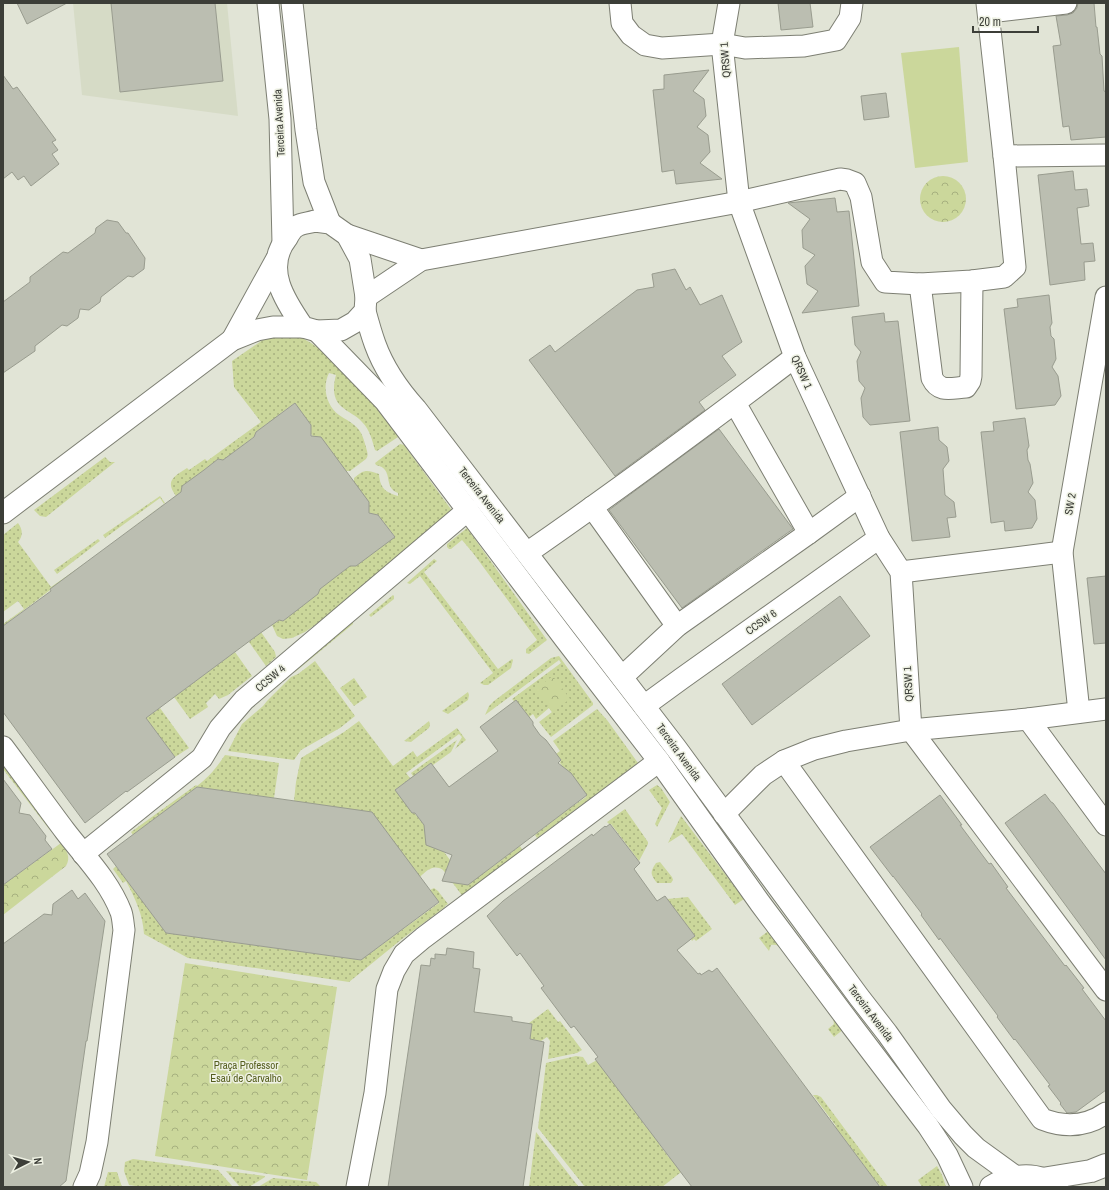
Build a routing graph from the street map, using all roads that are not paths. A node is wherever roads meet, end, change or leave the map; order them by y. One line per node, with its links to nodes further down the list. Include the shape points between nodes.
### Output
1 (268, 3): 14 (street, Terceira Avenida, via 280,119)
2 (292, 3): 12 (street, via 314,182)
3 (620, 3): 8 (street, via 622,23 631,35 645,45 662,48)
4 (729, 3): 8 (street, QRSW 1)
5 (852, 3): 8 (street, via 850,18 836,40 804,46 745,48)
6 (1066, 3): 7 (street)
7 (988, 7): 10 (street)
8 (722, 44): 11 (street, QRSW 1)
9 (1106, 155): 10 (street)
10 (1004, 156): 16 (street, via 1015,267 1004,277)
11 (739, 202): 15 (street); 17 (street, via 840,179 855,183 872,262 878,272 885,282); 22 (street, QRSW 1)
12 (330, 223): 13 (street); 14 (street, via 315,221 296,226)
13 (347, 235): 15 (street); 19 (street, via 360,259)
14 (279, 251): 20 (street, via 278,282 287,304); 21 (street)
15 (421, 260): 19 (street)
16 (972, 281): 17 (street); 17 (street, via 971,376 966,387 942,388 935,385)
17 (920, 284)
18 (1106, 297): 30 (street, SW 2)
19 (366, 304): 20 (street, via 355,322 341,330); 31 (street, Terceira Avenida, via 374,343 400,391)
20 (310, 329): 21 (street, via 273,327); 26 (street, Terceira Avenida, via 385,401)
21 (232, 340): 27 (street)
22 (795, 357): 23 (street); 24 (street, QRSW 1)
23 (735, 403): 25 (street); 28 (street)
24 (860, 496): 28 (street); 29 (street, QRSW 1)
25 (592, 507): 31 (street); 33 (street)
26 (468, 510): 41 (street, Terceira Avenida); 45 (street, CCSW 4, via 244,700 220,728 202,758)
27 (3, 513)
28 (809, 533): 33 (street)
29 (879, 538): 32 (street, QRSW 1); 35 (street, CCSW 6)
30 (1062, 552): 32 (street); 37 (street, SW 2)
31 (527, 553): 34 (street, Terceira Avenida)
32 (901, 572): 39 (street, QRSW 1)
33 (677, 626): 34 (street)
34 (622, 677): 35 (street, Terceira Avenida)
35 (644, 706): 43 (street, Terceira Avenida)
36 (1106, 709): 37 (street)
37 (1079, 712): 38 (street)
38 (1028, 718): 39 (street); 44 (street)
39 (911, 730): 42 (street, via 846,740); 46 (street)
40 (3, 747): 45 (street)
41 (659, 761): 52 (street, via 404,954 387,989 375,1093); 53 (street, Terceira Avenida, via 763,908 928,1126 947,1155)
42 (784, 761): 43 (street, via 763,775); 47 (street, via 1042,1119 1054,1124 1084,1124)
43 (724, 814): 49 (street, Terceira Avenida, via 941,1109 976,1148)
44 (1106, 825)
45 (84, 854): 51 (street, via 112,894 121,913 124,930 97,1142 90,1174)
46 (1106, 990)
47 (1106, 1113)
48 (1106, 1165): 50 (main road)
49 (1016, 1177): 50 (main road, via 1029,1177); 54 (main road, via 1000,1181)
50 (1049, 1183)
51 (84, 1187)
52 (357, 1187)
53 (962, 1187)
54 (991, 1187)

